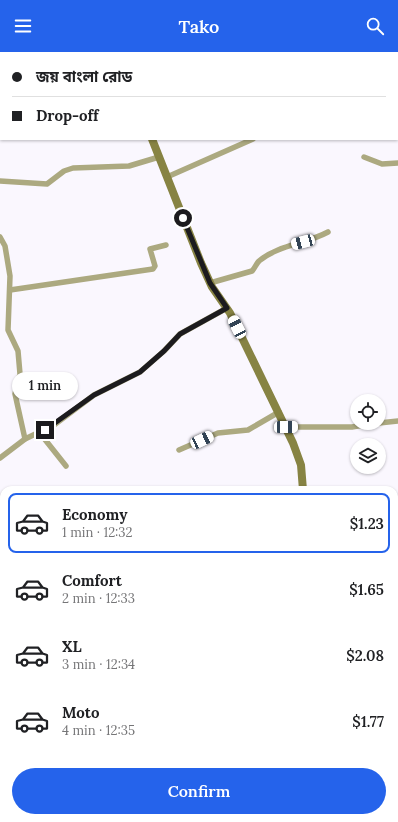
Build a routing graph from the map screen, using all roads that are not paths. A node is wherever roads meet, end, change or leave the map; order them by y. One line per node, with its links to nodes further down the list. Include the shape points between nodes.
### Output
1 (152, 140): 3 (street)
2 (251, 140): 6 (street)
3 (159, 157): 6 (street); 7 (street, via 129,166 73,168 64,171 47,184)
4 (364, 158): 5 (street, via 382,164)
5 (398, 163)
6 (167, 177): 11 (street)
7 (0, 181)
8 (328, 232): 11 (street, via 257,262 252,271)
9 (0, 237): 12 (street, via 8,260)
10 (166, 245): 12 (street, via 150,249 155,266 153,268)
11 (210, 283): 13 (street)
12 (10, 290): 20 (street, via 8,330 18,351 20,374 15,394)
13 (227, 308): 14 (street); 19 (street, via 180,334 140,372 98,393 54,425)
14 (279, 412): 17 (street); 21 (street, via 248,430 218,433)
15 (398, 421): 16 (street)
16 (386, 422)
17 (286, 427): 18 (street); 24 (street, via 298,456)
18 (350, 427)
19 (39, 432): 20 (street); 23 (street)
20 (25, 438): 22 (street)
21 (179, 450)
22 (0, 458)
23 (66, 466)
24 (302, 486)

